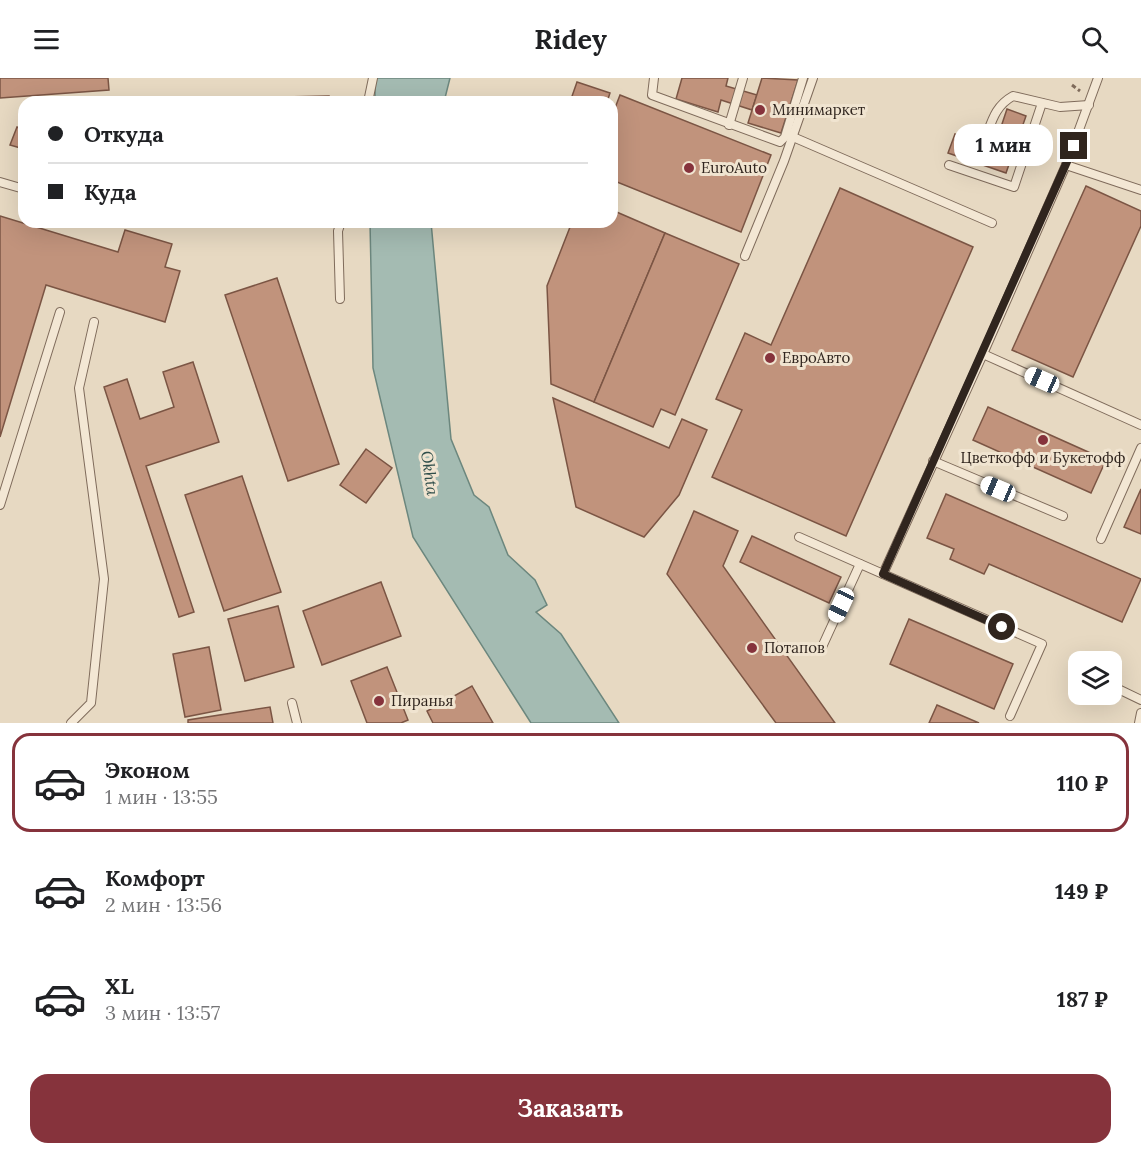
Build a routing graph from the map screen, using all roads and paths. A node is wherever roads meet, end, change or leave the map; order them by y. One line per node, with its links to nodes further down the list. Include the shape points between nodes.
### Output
1 (373, 78): 7 (lane)
2 (654, 78): 10 (lane, via 652,96)
3 (743, 78): 10 (lane)
4 (803, 78): 10 (lane, via 785,138 780,142)
5 (813, 78): 11 (lane)
6 (1098, 78): 9 (lane)
7 (369, 96)
8 (1042, 103): 9 (lane, via 1060,107); 12 (lane, via 1013,96 1002,102 995,110); 13 (lane, via 1014,187)
9 (1089, 105): 14 (lane)
10 (729, 125)
11 (793, 137): 18 (lane); 20 (lane)
12 (985, 139)
13 (950, 165)
14 (1066, 165): 17 (lane); 24 (lane)
15 (0, 182): 16 (lane)
16 (18, 187)
17 (1141, 190)
18 (992, 223)
19 (339, 228): 21 (lane)
20 (745, 256)
21 (340, 299)
22 (60, 312): 28 (lane)
23 (94, 322): 40 (lane, via 79,388 104,579 91,703)
24 (983, 354): 25 (lane); 27 (lane)
25 (1141, 425)
26 (1141, 448): 31 (lane)
27 (933, 461): 29 (lane); 33 (lane)
28 (0, 505)
29 (1064, 516)
30 (799, 537): 32 (lane)
31 (1101, 539)
32 (860, 564): 33 (lane); 34 (lane)
33 (883, 574): 39 (lane, via 1042,644)
34 (822, 647)
35 (1122, 691): 36 (lane)
36 (1141, 700)
37 (292, 703): 41 (lane)
38 (1141, 713): 42 (lane)
39 (1010, 716)
40 (71, 723)
41 (297, 723)
42 (1139, 723)

